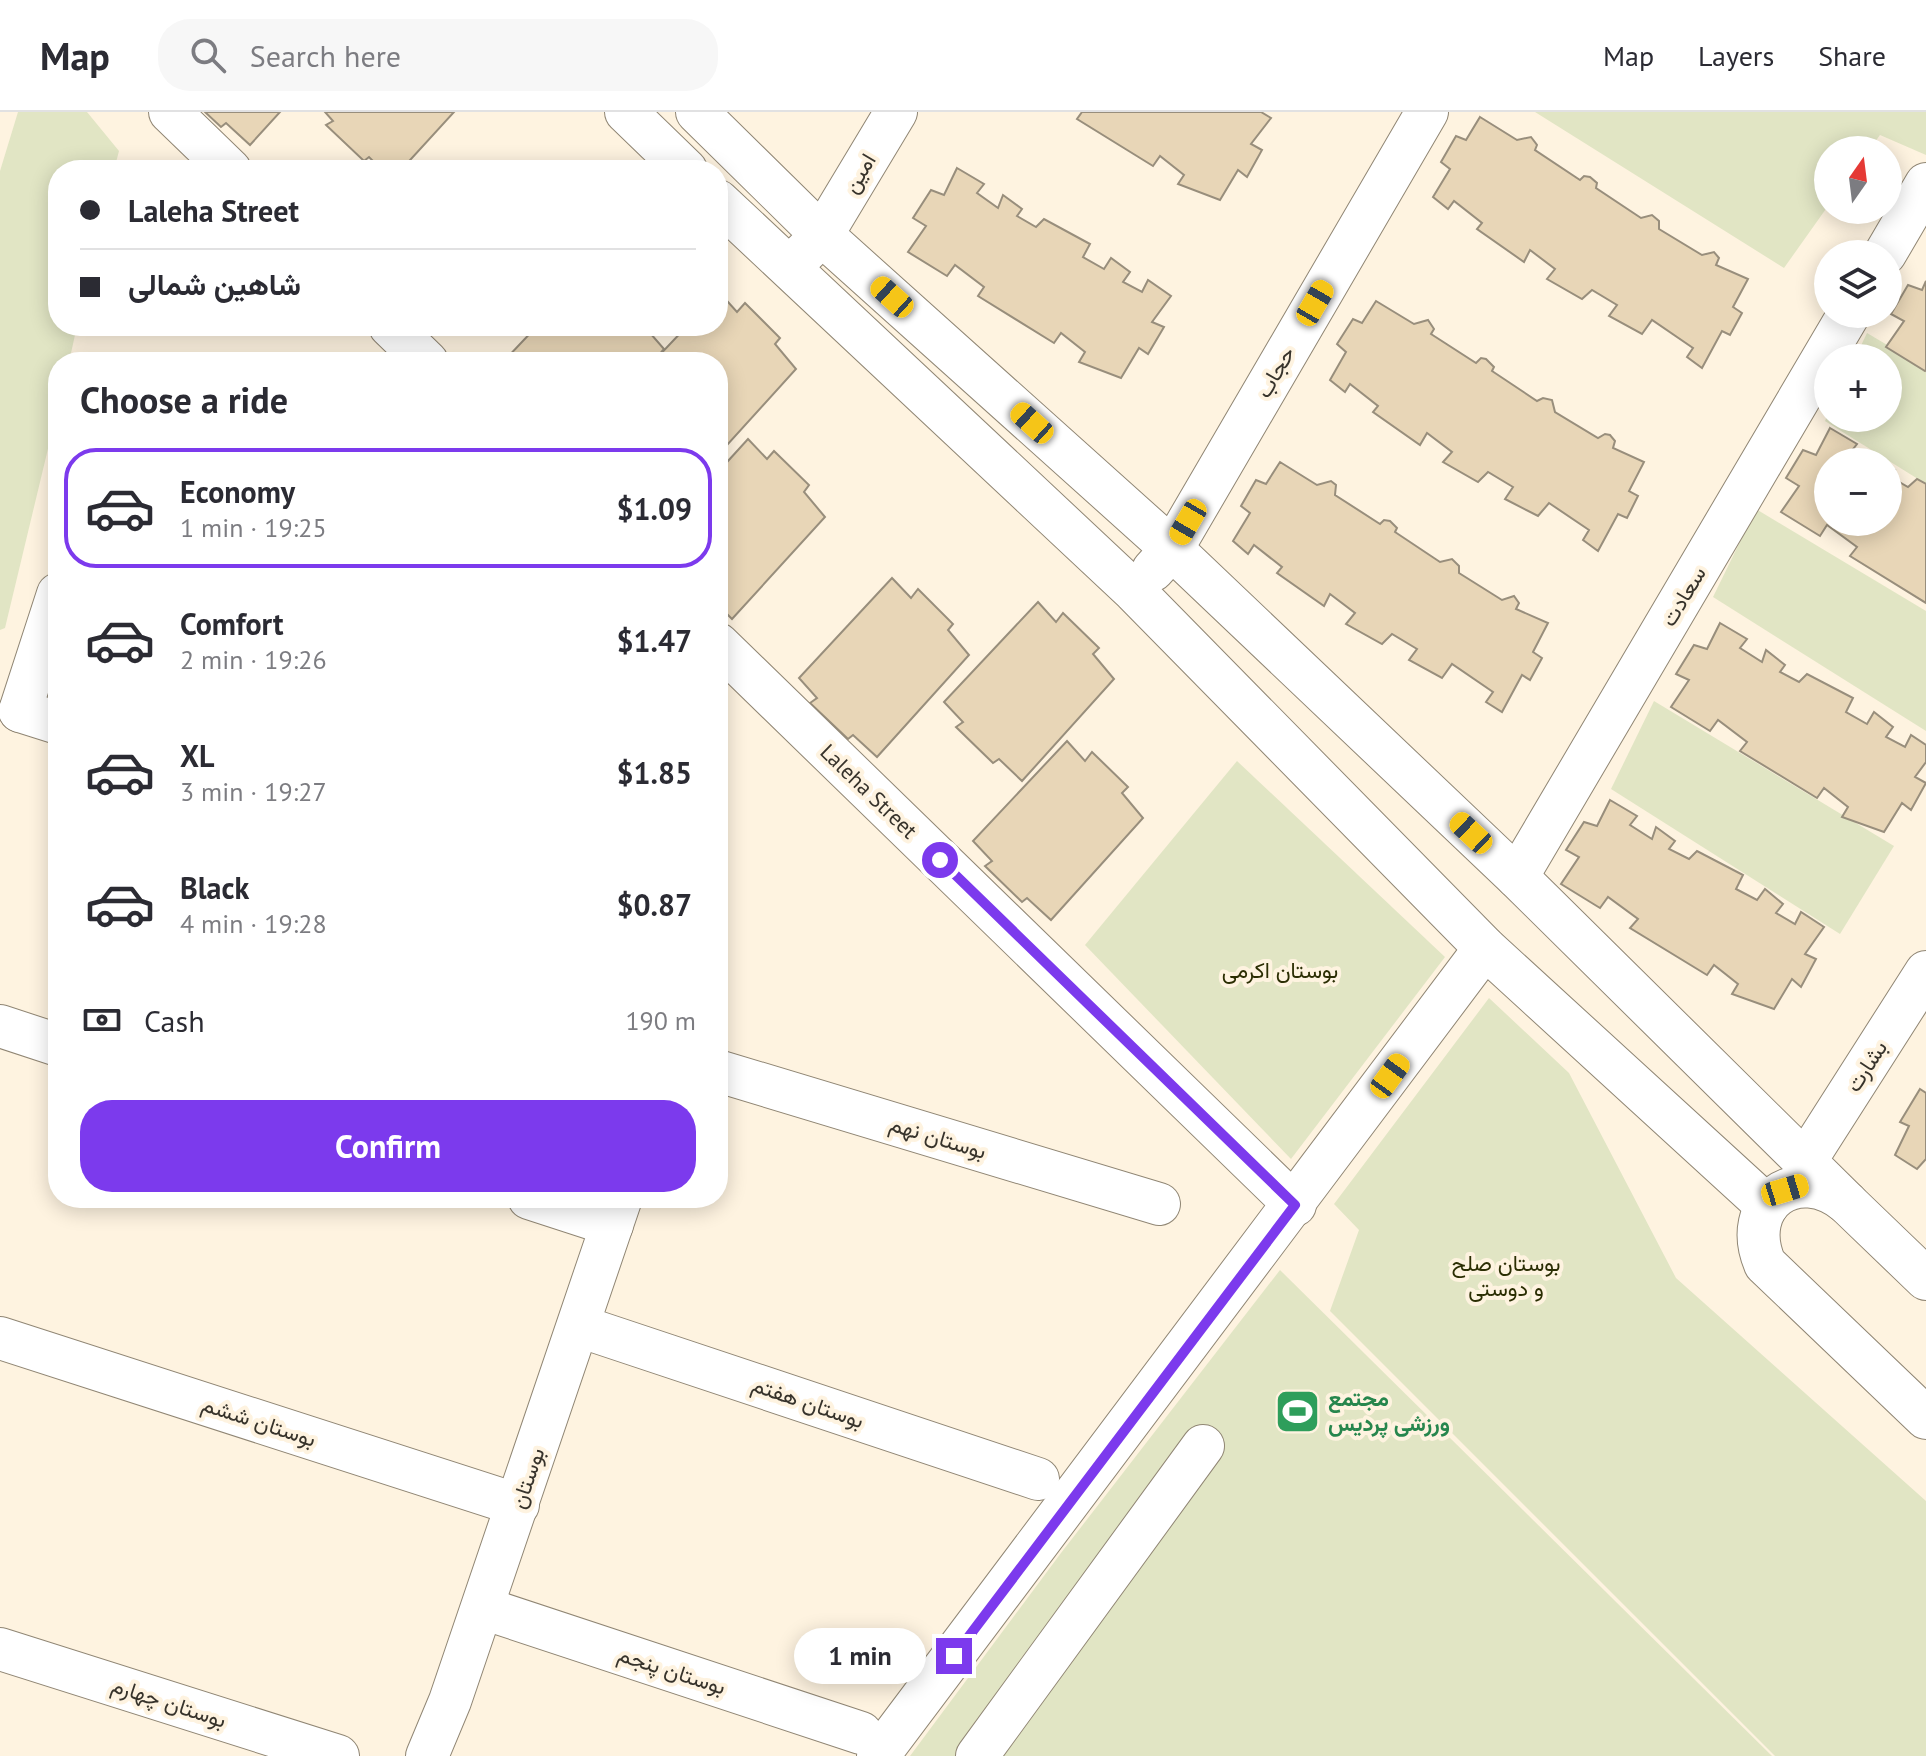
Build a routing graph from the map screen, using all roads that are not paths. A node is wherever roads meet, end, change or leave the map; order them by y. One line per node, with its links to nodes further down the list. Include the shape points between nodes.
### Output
1 (170, 112): 6 (street)
2 (626, 112): 7 (street)
3 (697, 112): 10 (street)
4 (896, 112): 10 (street, امین)
5 (1427, 112): 16 (street, حجاب)
6 (220, 160)
7 (676, 160)
8 (1926, 184): 11 (street)
9 (728, 211): 12 (street)
10 (822, 235): 12 (street, امین); 16 (street)
11 (1893, 240)
12 (788, 269): 17 (street)
13 (1841, 328): 21 (street, سعادت)
14 (400, 336): 15 (street)
15 (417, 352)
16 (1172, 549): 17 (street, حجاب); 21 (street)
17 (1134, 591): 22 (street)
18 (48, 632): 20 (street)
19 (728, 654): 30 (street, Laleha Street)
20 (26, 717)
21 (1517, 877): 27 (street)
22 (1485, 948): 30 (street); 31 (street)
23 (1926, 972): 27 (street, بشارت)
24 (0, 1026): 25 (street)
25 (48, 1042)
26 (728, 1074): 29 (street, بوستان نهم)
27 (1806, 1160): 28 (street)
28 (1847, 1203): 31 (street, via 1834,1192 1801,1185 1785,1190); 34 (street)
29 (1159, 1204)
30 (1295, 1205): 43 (street)
31 (1767, 1206): 37 (street, via 1757,1231 1765,1264)
32 (592, 1208): 33 (street)
33 (617, 1212): 35 (street, بوستان)
34 (1926, 1279)
35 (579, 1326): 39 (street, بوستان هفتم); 40 (street, بوستان)
36 (0, 1338): 40 (street, بوستان ششم)
37 (1926, 1418)
38 (1203, 1446): 46 (street)
39 (1038, 1479)
40 (518, 1505): 41 (street, بوستان)
41 (483, 1608): 43 (street, بوستان پنجم); 45 (street, بوستان)
42 (0, 1649): 44 (street, بوستان چهارم)
43 (870, 1744)
44 (338, 1756)
45 (427, 1756)
46 (977, 1756)

